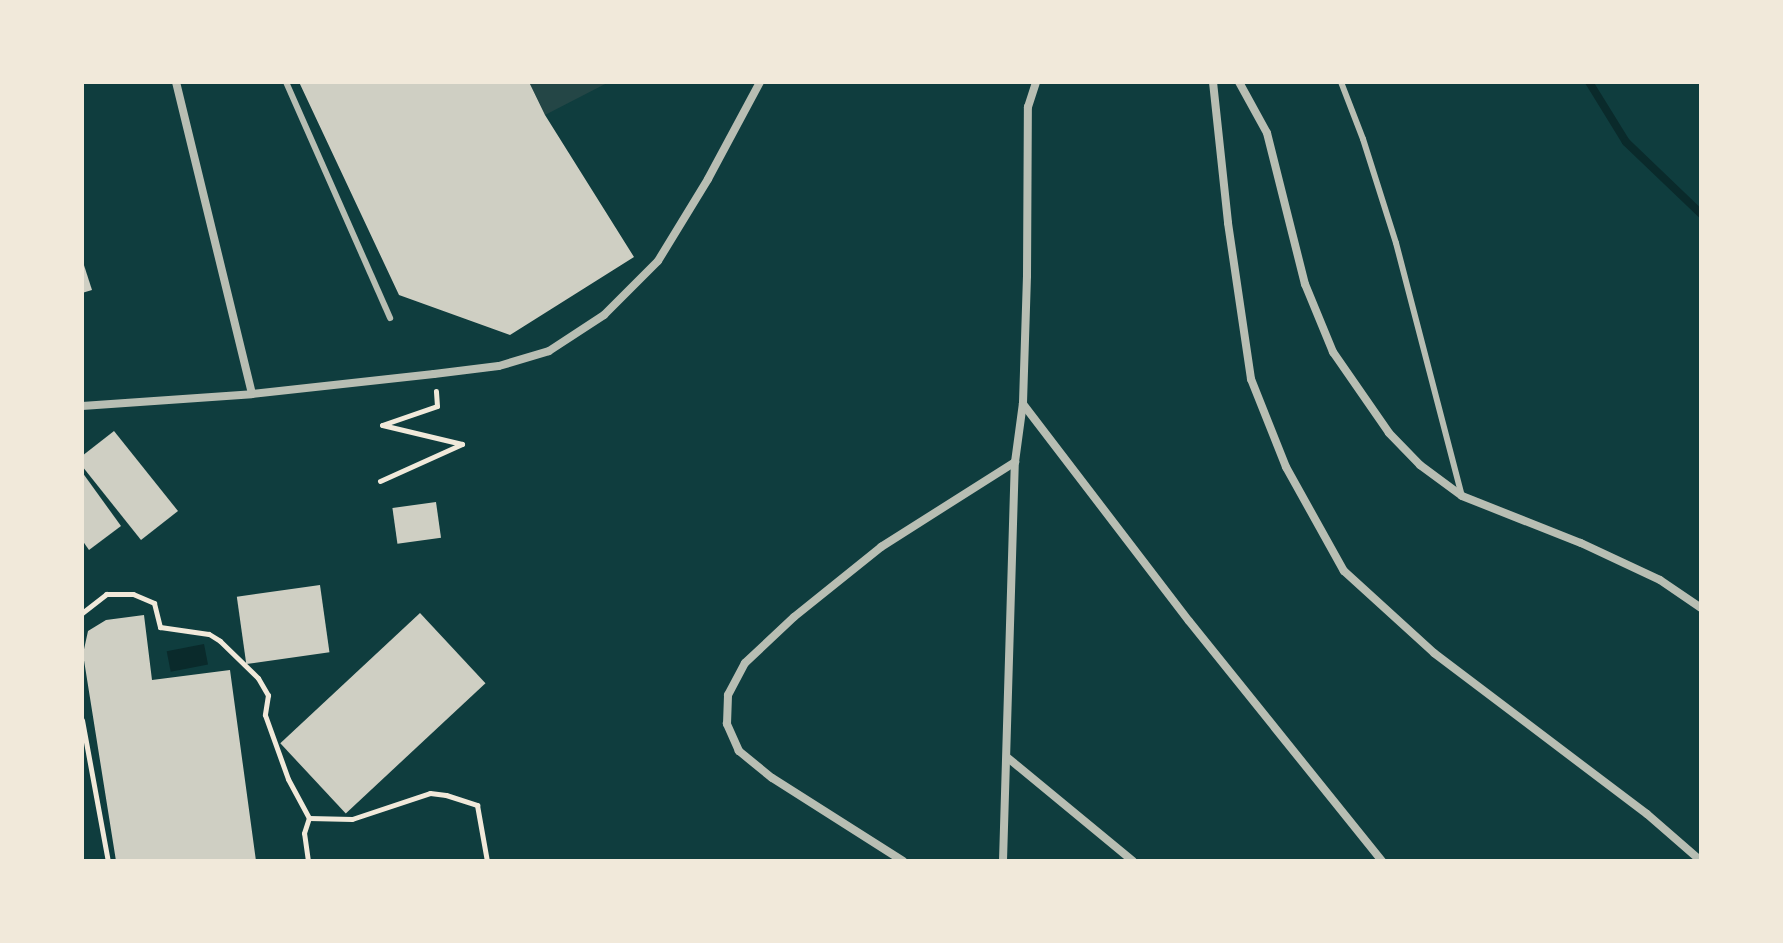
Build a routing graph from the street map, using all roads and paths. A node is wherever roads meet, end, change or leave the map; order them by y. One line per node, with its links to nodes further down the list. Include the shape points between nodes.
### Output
1 (176, 82): 10 (street)
2 (286, 82): 8 (lane)
3 (760, 82): 9 (street, via 658,261 604,315 549,351 524,360)
4 (1036, 82): 11 (street, via 1028,107)
5 (1213, 82): 28 (street, via 1251,379 1286,467 1344,571 1434,653)
6 (1239, 82): 15 (street, via 1267,133 1305,284 1333,352 1389,433)
7 (1341, 82): 15 (lane, via 1396,243)
8 (390, 318)
9 (434, 374): 10 (street); 14 (path, via 437,406 382,425 462,444)
10 (252, 394): 12 (street)
11 (1023, 403): 13 (street); 27 (street)
12 (82, 406)
13 (1015, 462): 19 (street); 24 (street, via 881,547 794,617 745,663 728,695 727,724 739,751 772,778)
14 (380, 481)
15 (1462, 496): 16 (street, via 1660,580)
16 (1701, 608)
17 (82, 613): 20 (path, via 106,594 133,594 154,603 160,627 209,634 220,641 268,695 265,715)
18 (82, 720): 21 (path)
19 (1008, 758): 25 (street); 26 (street)
20 (309, 818): 22 (path, via 304,833); 23 (path, via 352,819 430,793 446,795 477,805)
21 (108, 861)
22 (308, 861)
23 (487, 861)
24 (903, 861)
25 (1003, 861)
26 (1133, 861)
27 (1382, 861)
28 (1701, 861)

